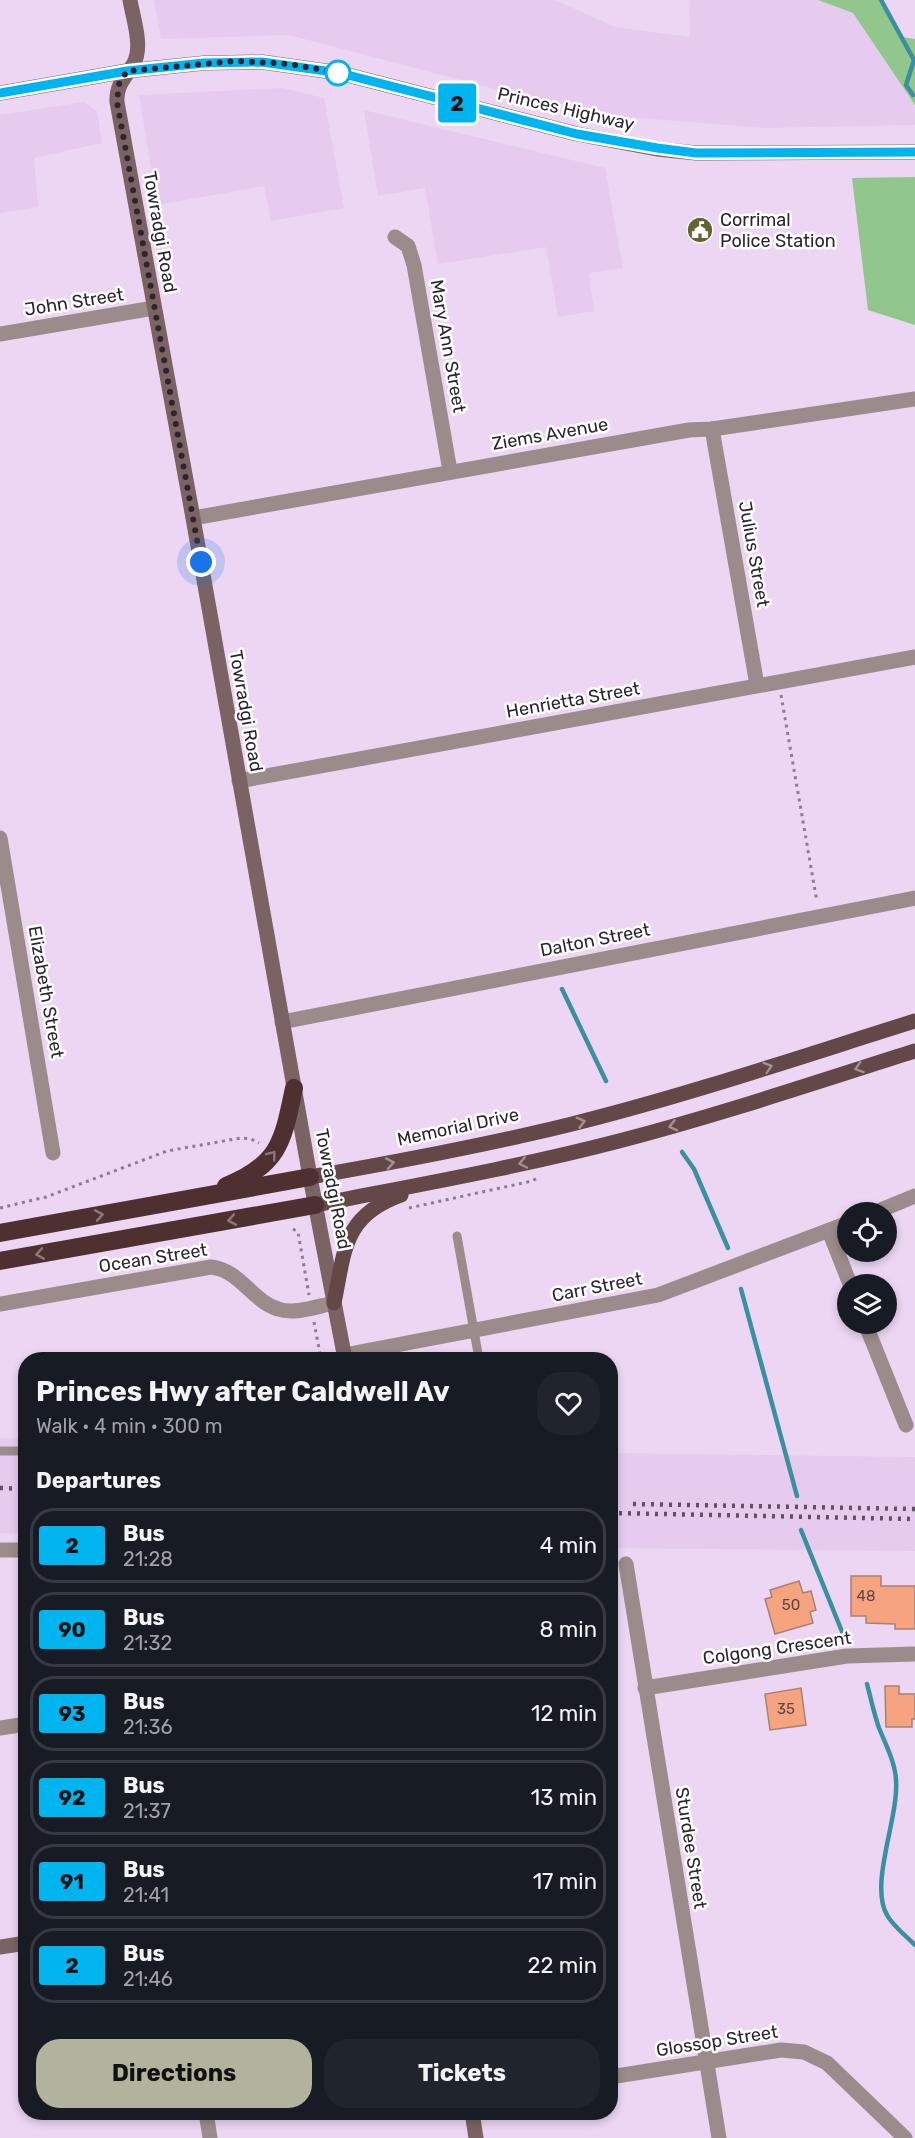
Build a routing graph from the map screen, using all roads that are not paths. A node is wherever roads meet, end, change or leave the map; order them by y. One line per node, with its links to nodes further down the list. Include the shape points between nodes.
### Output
1 (130, 0): 2 (main road, Towradgi Road, via 136,46 134,63)
2 (127, 71): 3 (main road, Princes Highway); 4 (main road, Princes Highway, via 236,61 289,64 340,73 577,134 678,151); 6 (main road, Towradgi Road, via 119,84 117,102)
3 (0, 93)
4 (915, 152)
5 (394, 237): 10 (street, Mary Ann Street, via 408,246 414,265)
6 (154, 308): 7 (street, John Street); 11 (main road, Towradgi Road)
7 (0, 334)
8 (915, 399): 9 (street, Ziems Avenue)
9 (712, 429): 10 (street, Ziems Avenue); 13 (street, Julius Street)
10 (450, 471): 11 (street, Ziems Avenue)
11 (193, 518): 14 (main road, Towradgi Road)
12 (915, 657): 13 (street, Henrietta Street)
13 (757, 685): 14 (street, Henrietta Street)
14 (239, 781): 18 (main road, Towradgi Road)
15 (0, 838): 21 (street, Elizabeth Street)
16 (915, 898): 18 (street, Dalton Street)
17 (915, 1021): 22 (main road, Memorial Drive, one-way to 17, via 569,1125)
18 (282, 1022): 20 (main road, Towradgi Road)
19 (915, 1051): 23 (main road, one-way to 23, via 629,1138)
20 (294, 1088): 22 (main road, Towradgi Road); 25 (highway, one-way to 20, via 239,1180 265,1164 284,1134)
21 (53, 1153)
22 (310, 1177): 25 (highway, Memorial Drive); 27 (main road, Towradgi Road)
23 (446, 1180): 27 (main road); 34 (main road, via 381,1204 362,1218 349,1235)
24 (915, 1196): 26 (street)
25 (184, 1200): 30 (highway, Memorial Drive, one-way to 25)
26 (897, 1203)
27 (315, 1205): 32 (highway, one-way to 32); 34 (main road, Towradgi Road)
28 (837, 1227): 29 (street, Carr Street)
29 (828, 1231): 33 (street); 36 (street, Carr Street, via 658,1295)
30 (0, 1233)
31 (457, 1236): 36 (lane)
32 (0, 1261)
33 (846, 1274)
34 (334, 1303): 35 (street, Ocean Street, via 279,1310 233,1275 211,1267); 38 (main road, Towradgi Road)
35 (0, 1304)
36 (474, 1331): 39 (street, Carr Street); 40 (lane)
37 (870, 1334): 41 (street)
38 (344, 1352)
39 (370, 1352)
40 (478, 1352)
41 (906, 1425)
42 (0, 1451): 43 (lane)
43 (18, 1451)
44 (0, 1550): 45 (street)
45 (18, 1550)
46 (626, 1564): 48 (street, Sturdee Street)
47 (915, 1654): 48 (street, Colgong Crescent, via 847,1656)
48 (645, 1688): 53 (street, Sturdee Street)
49 (18, 1725): 50 (street)
50 (0, 1728)
51 (18, 1944): 52 (main road)
52 (0, 1947)
53 (707, 2062): 54 (street, Glossop Street); 59 (street, Sturdee Street); 60 (street, Glossop Street, via 781,2050 816,2056)
54 (618, 2076)
55 (207, 2120): 57 (street)
56 (473, 2120): 58 (main road)
57 (210, 2138)
58 (476, 2138)
59 (719, 2138)
60 (905, 2138)

